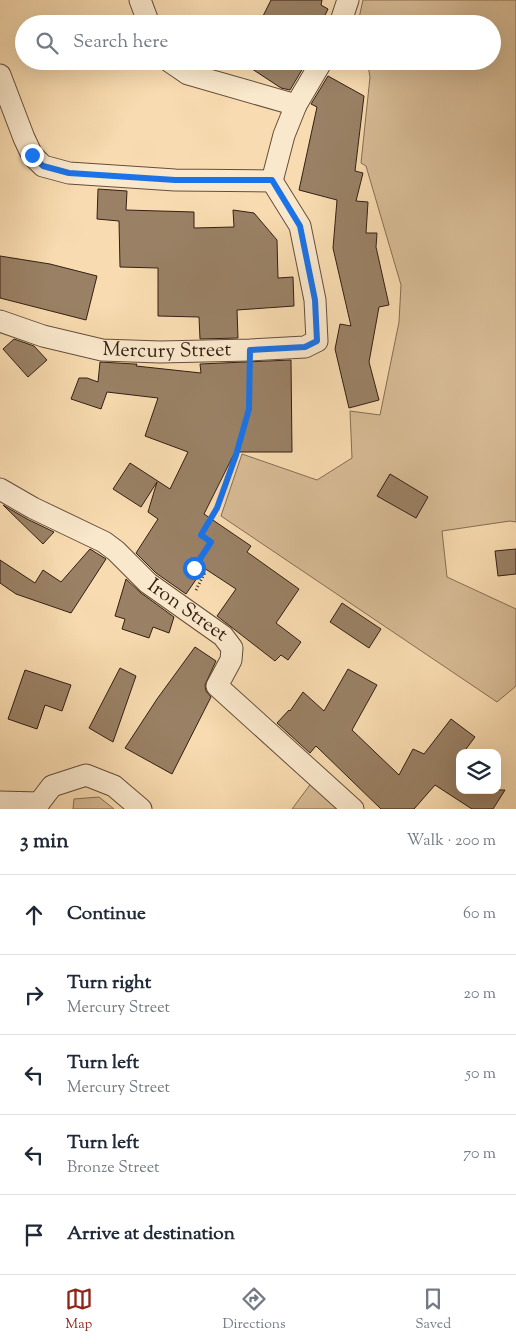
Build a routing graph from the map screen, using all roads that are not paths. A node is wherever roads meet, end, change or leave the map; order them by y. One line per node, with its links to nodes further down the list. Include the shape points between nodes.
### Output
1 (140, 0): 3 (street)
2 (348, 0): 4 (street)
3 (146, 15)
4 (343, 15)
5 (182, 70): 8 (street)
6 (317, 70): 8 (street)
7 (0, 75): 9 (street, via 32,155 43,166 69,173 175,180)
8 (296, 105): 9 (street)
9 (272, 180): 10 (street, Mercury Street, via 300,226 315,300 317,341 305,347 250,350 102,350 43,336)
10 (0, 321)
11 (0, 489): 15 (street, Iron Street, via 104,542 148,583 223,636 232,648 231,660 217,686)
12 (0, 802): 13 (street)
13 (41, 806): 14 (street, via 52,786 86,775 114,786)
14 (141, 809)
15 (353, 809)

